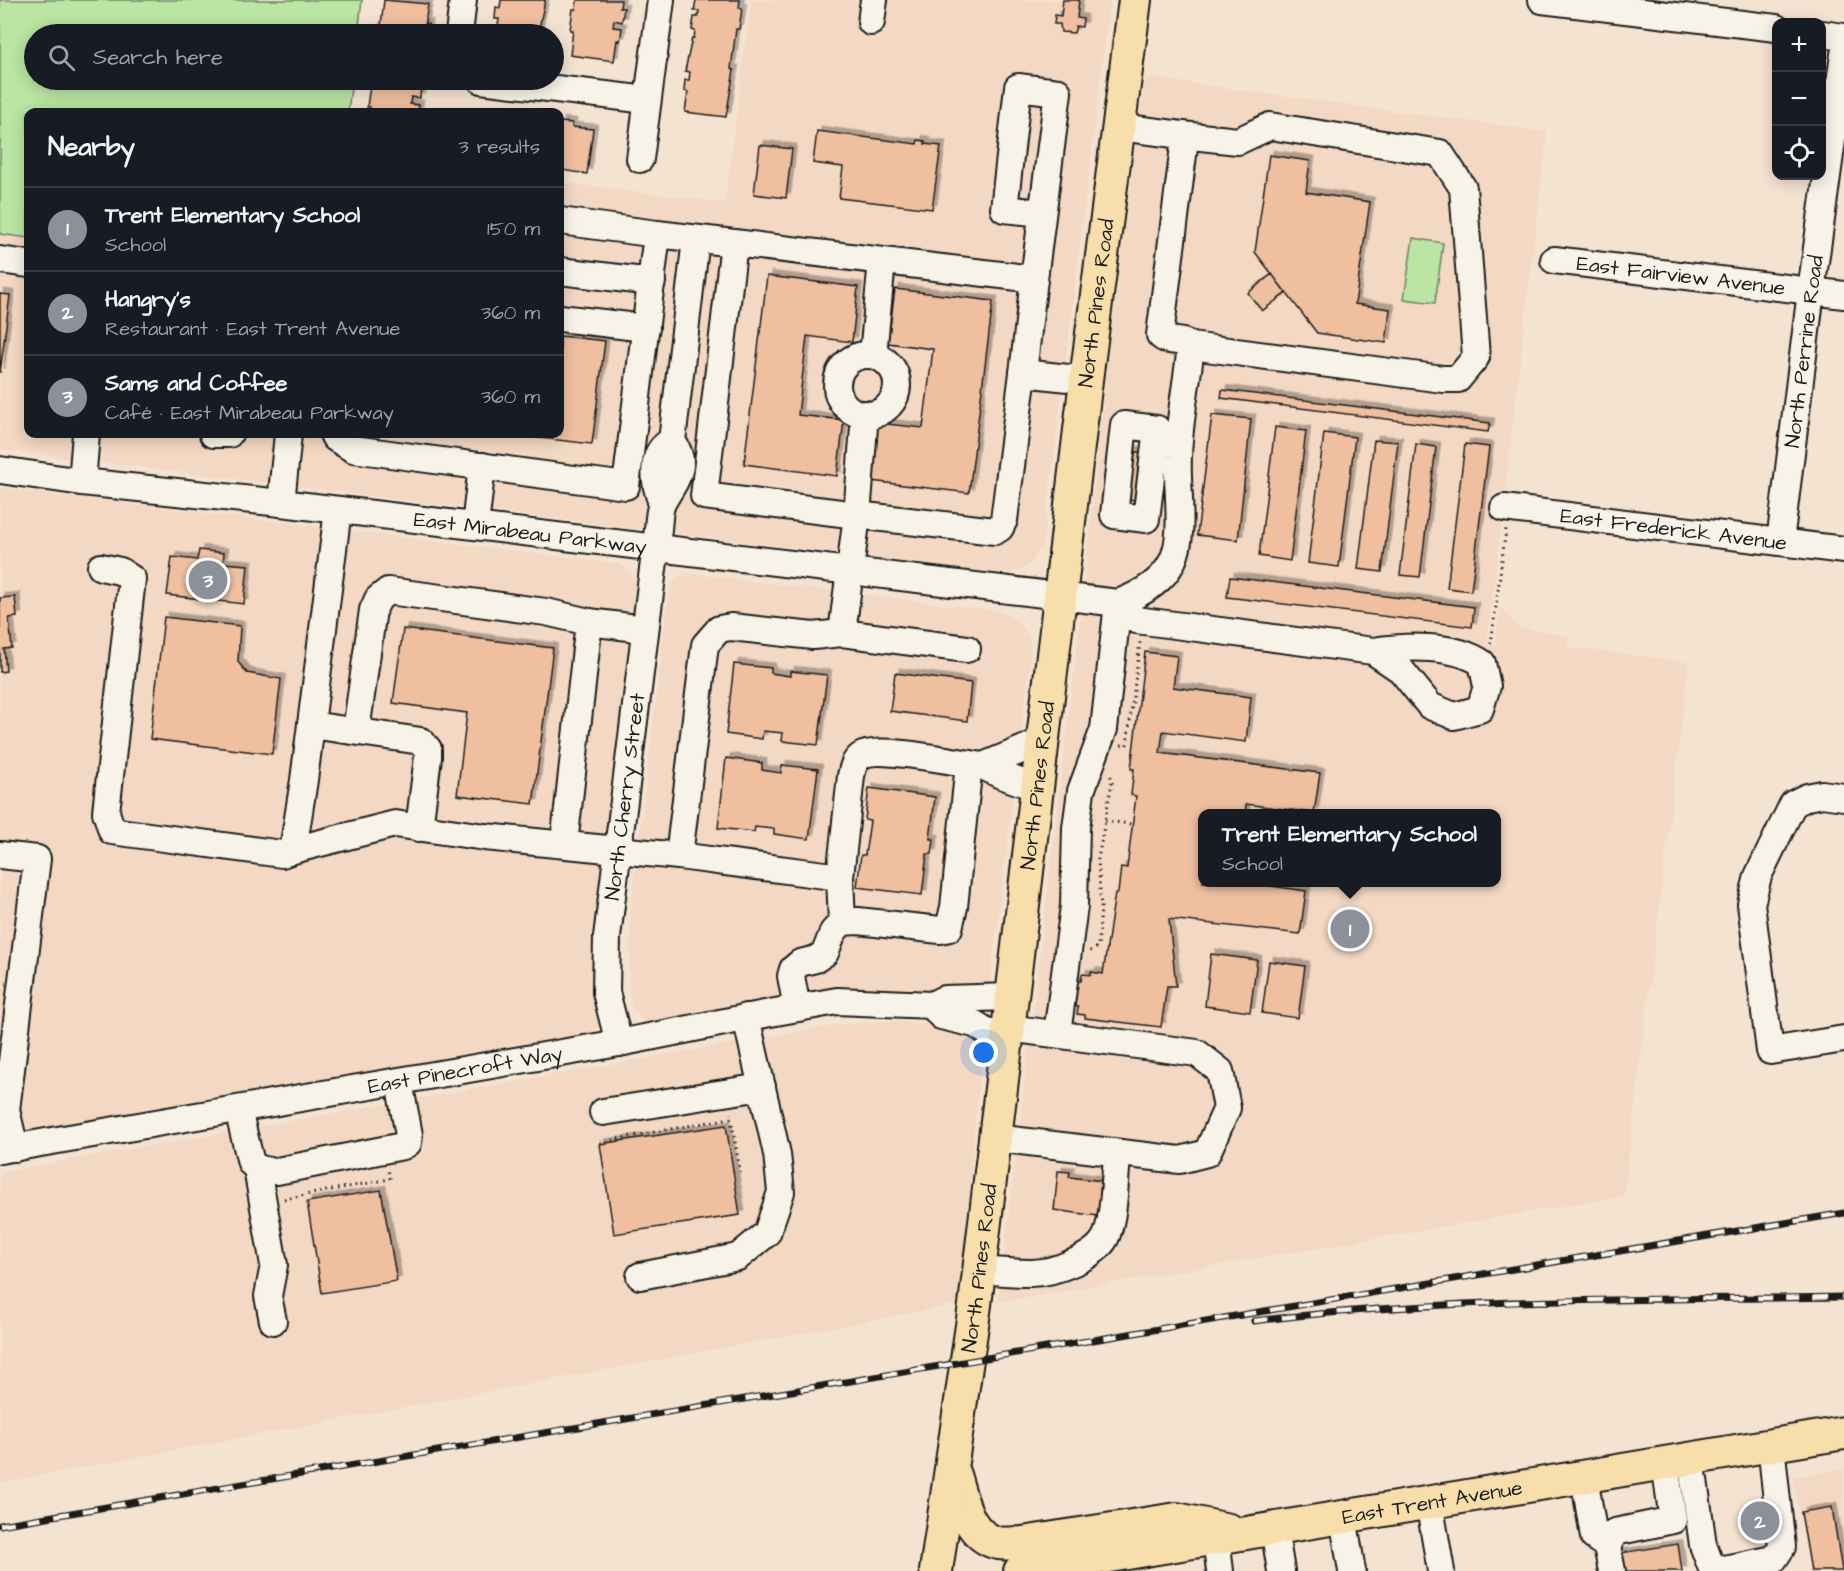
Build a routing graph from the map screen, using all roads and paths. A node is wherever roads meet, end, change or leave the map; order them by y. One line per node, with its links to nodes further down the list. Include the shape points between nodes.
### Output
1 (463, 0): 5 (street)
2 (661, 0): 11 (street)
3 (1135, 0): 12 (main road, North Pines Road)
4 (1542, 0): 6 (street)
5 (460, 24)
6 (1772, 28)
7 (1826, 35): 8 (street)
8 (1844, 37)
9 (1844, 54): 27 (street, North Perrine Road)
10 (564, 90): 11 (street)
11 (647, 100): 14 (street)
12 (1119, 127): 13 (street); 34 (main road, North Pines Road)
13 (1182, 135): 31 (street, via 1185,139 1160,335); 31 (street, via 1238,141 1270,126 1440,153 1463,188 1476,357 1458,379 1443,379)
14 (640, 159)
15 (1042, 213): 15 (street, via 1058,92 1018,87 1004,209); 25 (street)
16 (564, 222): 17 (street)
17 (657, 234): 18 (street); 26 (street)
18 (696, 239): 19 (street); 43 (street, North Cherry Street, via 672,441 679,450 680,470)
19 (734, 243): 22 (street); 44 (street)
20 (0, 260): 23 (street)
21 (1554, 260): 27 (street, East Fairview Avenue)
22 (882, 261): 25 (street); 32 (street)
23 (24, 263)
24 (564, 271): 26 (street)
25 (1034, 279): 33 (street)
26 (652, 282): 30 (street)
27 (1811, 291): 28 (street, East Fairview Avenue); 50 (street, North Perrine Road)
28 (1844, 295)
29 (564, 318): 30 (street)
30 (646, 328): 42 (street)
31 (1191, 346): 56 (street, via 1178,455 1175,555 1171,565 1150,587)
32 (873, 355): 35 (street, via 890,365 895,374 896,394 884,409); 35 (street, via 854,358 837,381 841,400 847,407)
33 (1023, 373): 34 (street); 48 (street, via 1000,528 990,532)
34 (1086, 380): 55 (main road, North Pines Road)
35 (865, 414): 48 (street)
36 (86, 438): 41 (street)
37 (288, 438): 45 (street)
38 (335, 438): 39 (street, via 353,449)
39 (482, 466): 42 (street); 49 (street)
40 (0, 470): 41 (street, East Mirabeau Parkway)
41 (82, 482): 45 (street, East Mirabeau Parkway)
42 (626, 486): 43 (street)
43 (663, 494): 44 (street); 51 (street, North Cherry Street)
44 (704, 496): 48 (street)
45 (281, 503): 47 (street, East Mirabeau Parkway)
46 (1507, 509): 50 (street, East Frederick Avenue); 61 (path)
47 (338, 510): 49 (street, East Mirabeau Parkway); 64 (street)
48 (856, 515): 54 (street)
49 (475, 526): 51 (street, East Mirabeau Parkway)
50 (1780, 542): 52 (street, East Frederick Avenue)
51 (655, 548): 54 (street, East Mirabeau Parkway); 58 (street, North Cherry Street)
52 (1844, 550)
53 (101, 567): 76 (street, via 120,571 132,579 106,812 112,831 282,854)
54 (851, 572): 55 (street, East Mirabeau Parkway); 59 (street)
55 (1060, 598): 56 (street, East Mirabeau Parkway); 66 (main road, North Pines Road)
56 (1118, 603): 60 (street); 63 (street, via 1136,620)
57 (588, 622): 58 (street); 65 (street, via 546,612 388,591 373,610); 75 (street)
58 (645, 629): 77 (street, North Cherry Street)
59 (842, 633): 62 (street); 79 (street, via 813,636 731,627 719,629 705,645)
60 (1114, 637): 67 (path, via 1141,640 1127,745); 87 (street, via 1104,729 1079,800 1074,906)
61 (1491, 646)
62 (967, 649)
63 (1373, 651)
64 (311, 725): 65 (street); 76 (street)
65 (356, 731): 74 (street, via 421,741 428,749)
66 (1043, 741): 69 (street); 70 (main road, North Pines Road)
67 (1113, 744)
68 (1111, 764): 72 (path)
69 (976, 765): 70 (street); 80 (street, via 880,751 863,754 855,762 851,776); 81 (street, via 949,928)
70 (1037, 788): 83 (main road, North Pines Road)
71 (1844, 797): 89 (street, via 1821,794 1793,804 1758,876 1751,904 1770,1051)
72 (1105, 820): 73 (path); 82 (path, via 1098,859 1098,947)
73 (1132, 824)
74 (419, 828): 75 (street); 76 (street, via 395,825)
75 (564, 844): 77 (street)
76 (293, 850)
77 (618, 850): 79 (street); 90 (street, North Cherry Street, via 607,937 606,992)
78 (0, 855): 99 (street, via 37,860 6,1110)
79 (679, 856): 80 (street)
80 (840, 877): 81 (street)
81 (842, 922): 85 (street, via 825,952 793,969)
82 (1089, 951)
83 (1011, 997): 84 (street, East Pinecroft Way, via 944,999); 88 (main road, North Pines Road)
84 (932, 1005): 85 (street, East Pinecroft Way, via 837,1002); 88 (street, East Pinecroft Way, via 941,1016)
85 (797, 1008): 86 (street, East Pinecroft Way)
86 (747, 1017): 90 (street, East Pinecroft Way); 92 (street)
87 (1057, 1034): 88 (street); 100 (street, via 1197,1053 1220,1071 1227,1108 1207,1153 1180,1160)
88 (1007, 1036): 97 (main road, North Pines Road)
89 (1844, 1039)
90 (619, 1043): 91 (street, East Pinecroft Way)
91 (399, 1082): 94 (street, East Pinecroft Way); 102 (street, via 408,1143 277,1171)
92 (762, 1087): 95 (street); 106 (street, via 781,1192 767,1233 738,1257)
93 (730, 1106): 96 (path)
94 (238, 1110): 99 (street, East Pinecroft Way); 102 (street, via 251,1163)
95 (603, 1112)
96 (731, 1118): 98 (path); 103 (path)
97 (995, 1138): 100 (street); 105 (main road, North Pines Road)
98 (600, 1142)
99 (8, 1149)
100 (1112, 1152): 105 (street, via 1117,1160 1110,1222 1104,1241 1096,1249 1059,1268 1044,1271)
101 (388, 1167): 104 (path, via 390,1179)
102 (257, 1168): 107 (street, via 274,1265 268,1296)
103 (740, 1172)
104 (284, 1198)
105 (979, 1270): 111 (main road, North Pines Road)
106 (640, 1276)
107 (273, 1321)
108 (1844, 1433): 109 (main road, East Trent Avenue)
109 (1771, 1445): 110 (main road, East Trent Avenue); 110 (street, via 1782,1547 1774,1559 1724,1569 1711,1566)
110 (1678, 1461): 112 (main road, East Trent Avenue); 116 (street, via 1674,1521 1615,1532)
111 (952, 1468): 115 (main road, via 966,1516 980,1533 998,1542 1022,1543 1177,1519); 117 (main road, North Pines Road)
112 (1584, 1476): 113 (main road, East Trent Avenue); 116 (street, via 1594,1537)
113 (1429, 1502): 114 (main road, East Trent Avenue); 122 (street)
114 (1343, 1517): 115 (main road, East Trent Avenue); 121 (street)
115 (1245, 1533): 118 (main road, East Trent Avenue); 119 (street); 120 (street)
116 (1607, 1546): 123 (street)
117 (936, 1571)
118 (1020, 1571)
119 (1220, 1571)
120 (1281, 1571)
121 (1352, 1571)
122 (1442, 1571)
123 (1612, 1571)

